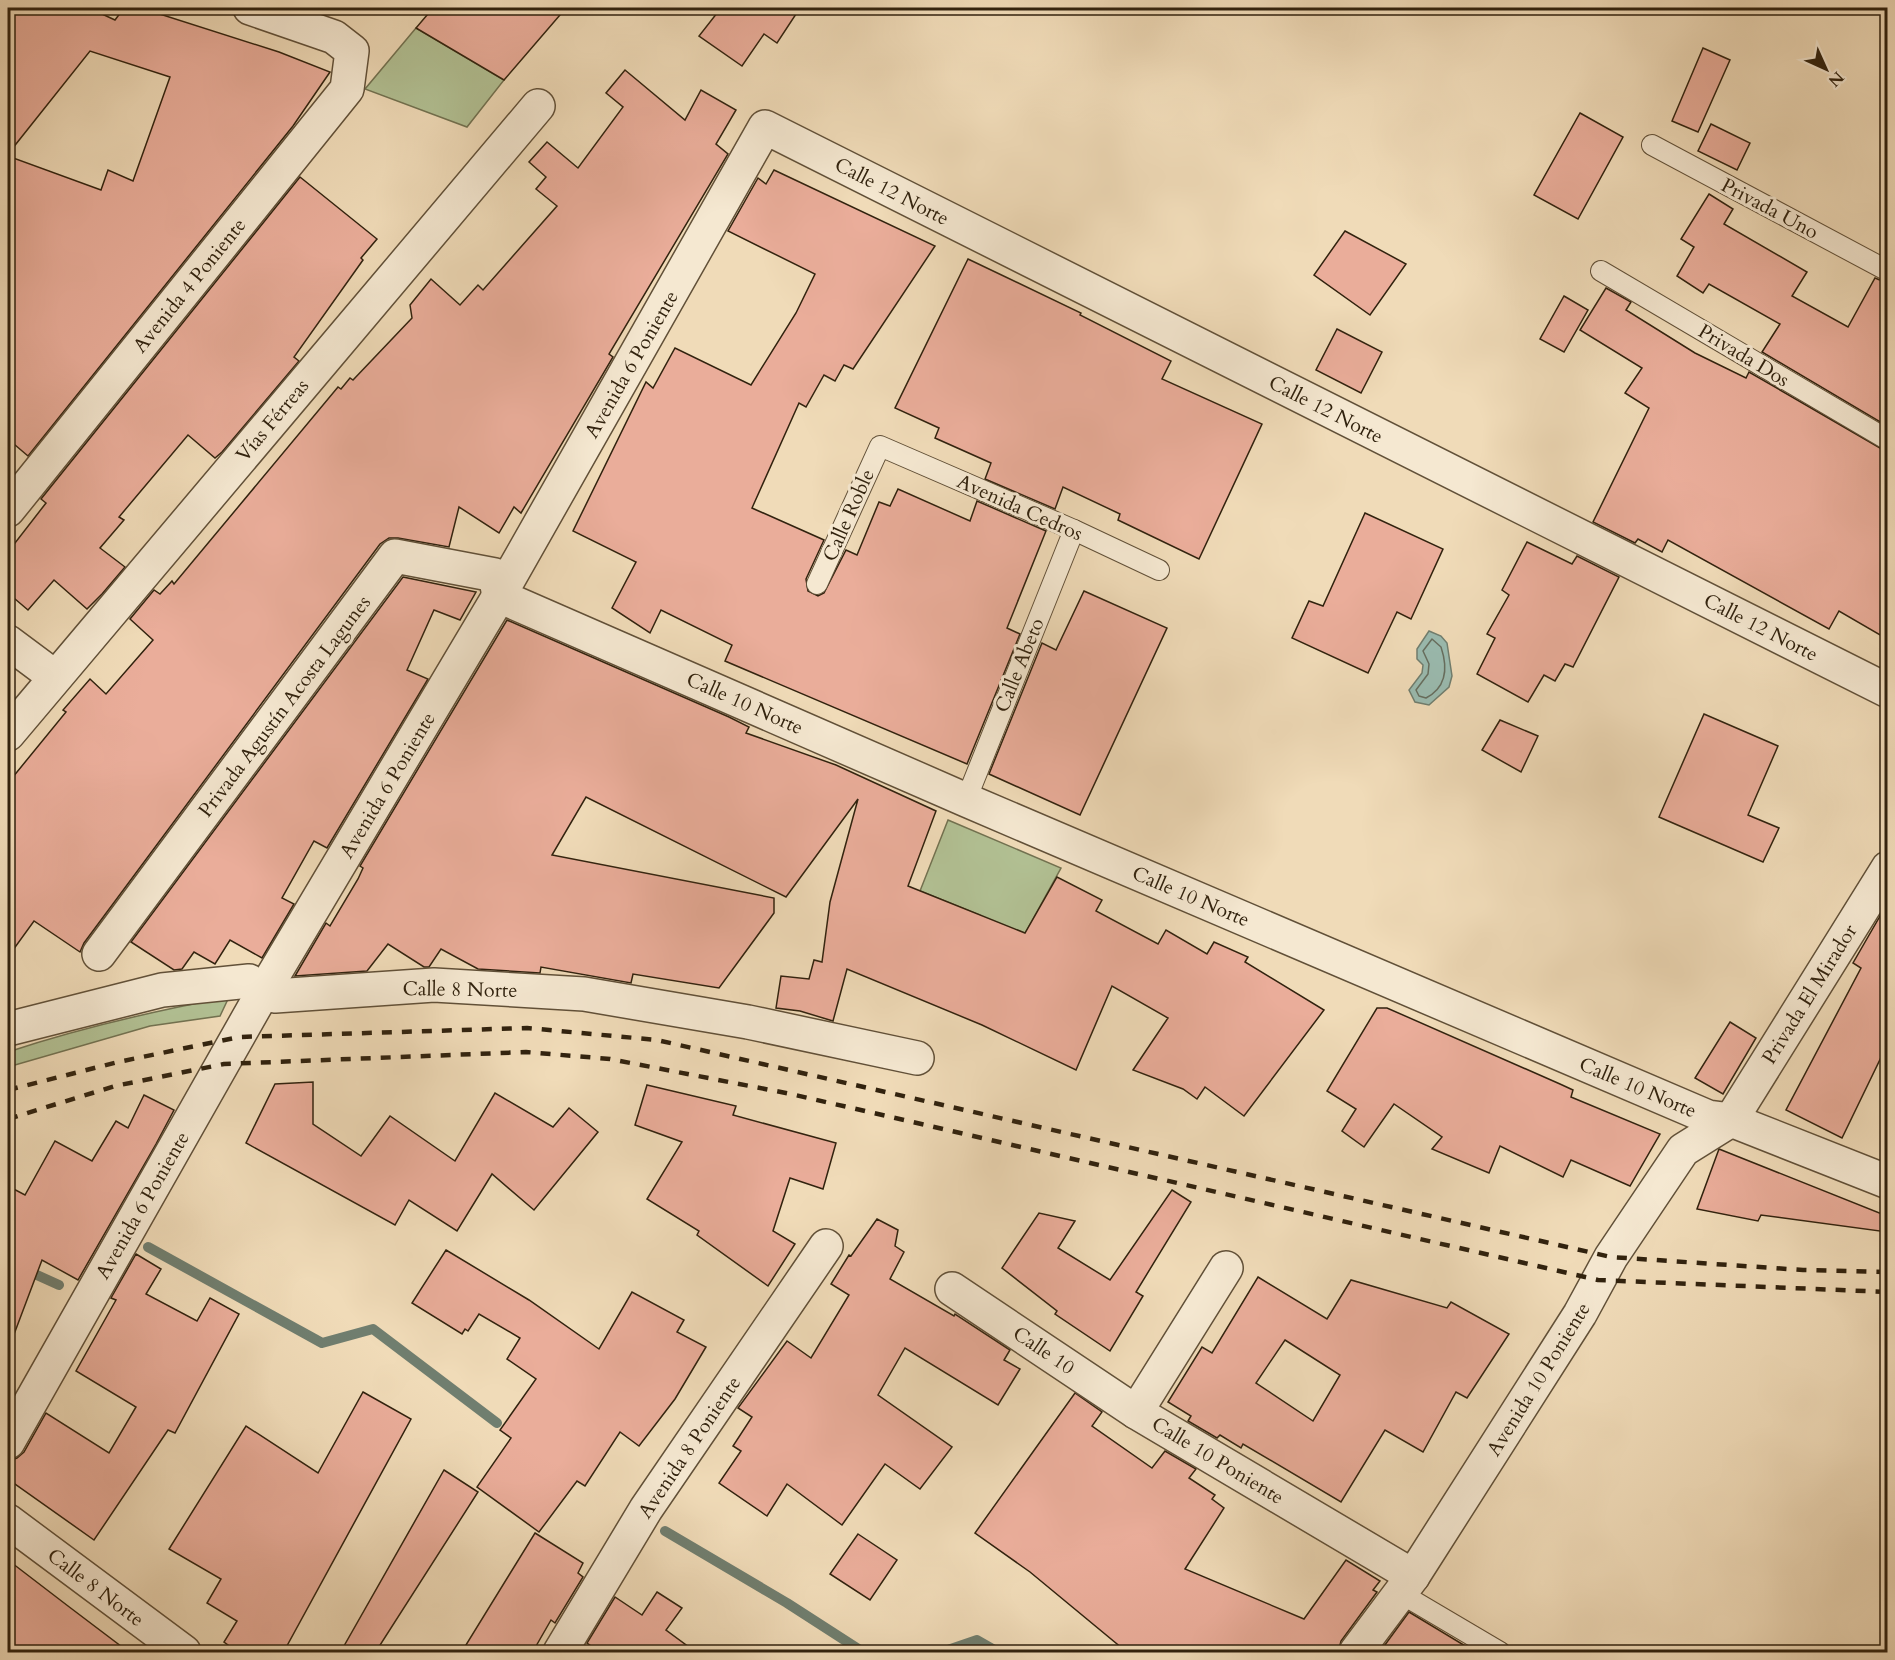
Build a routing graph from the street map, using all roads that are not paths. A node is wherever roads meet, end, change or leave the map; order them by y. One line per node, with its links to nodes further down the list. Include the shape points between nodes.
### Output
1 (250, 8): 9 (street, Avenida 4 Poniente, via 334,37 352,51 347,89)
2 (538, 106): 15 (street, Vías Férreas)
3 (765, 127): 13 (street, Avenida 6 Poniente); 16 (street, Calle 12 Norte)
4 (1652, 145): 6 (lane, Privada Uno)
5 (1601, 271): 7 (lane, Privada Dos)
6 (1887, 271)
7 (1887, 440)
8 (880, 446): 10 (lane, Avenida Cedros); 12 (lane, Calle Roble)
9 (8, 510)
10 (1074, 530): 11 (lane, Avenida Cedros); 18 (lane, Calle Abeto)
11 (1159, 570)
12 (817, 584)
13 (499, 596): 18 (street, Calle 10 Norte); 20 (street, Privada Agustín Acosta Lagunes, via 495,575 395,556); 21 (street, Avenida 6 Poniente)
14 (8, 642): 15 (street)
15 (55, 676): 17 (street, Vías Férreas)
16 (1887, 691)
17 (8, 734)
18 (966, 800): 24 (street, Calle 10 Norte, via 1708,1117)
19 (1887, 868): 24 (street, Privada El Mirador)
20 (99, 954)
21 (262, 994): 22 (street, Calle 8 Norte, via 249,981 162,990); 23 (street, Calle 8 Norte, via 434,985 585,994 748,1022); 30 (street, Avenida 6 Poniente)
22 (8, 1029)
23 (917, 1058)
24 (1731, 1120): 25 (street, Calle 10 Norte); 32 (street, Avenida 10 Poniente, via 1683,1150 1611,1257 1580,1314)
25 (1887, 1182)
26 (826, 1246): 34 (street, Avenida 8 Poniente, via 646,1509)
27 (1226, 1268): 29 (street, Calle 10 Poniente)
28 (952, 1288): 29 (street, Calle 10)
29 (1136, 1412): 32 (street, Calle 10 Poniente)
30 (8, 1442)
31 (8, 1521): 33 (street, Calle 8 Norte)
32 (1407, 1585): 35 (street, Avenida 10 Poniente); 36 (lane)
33 (184, 1653)
34 (560, 1653)
35 (1356, 1653)
36 (1500, 1653)

